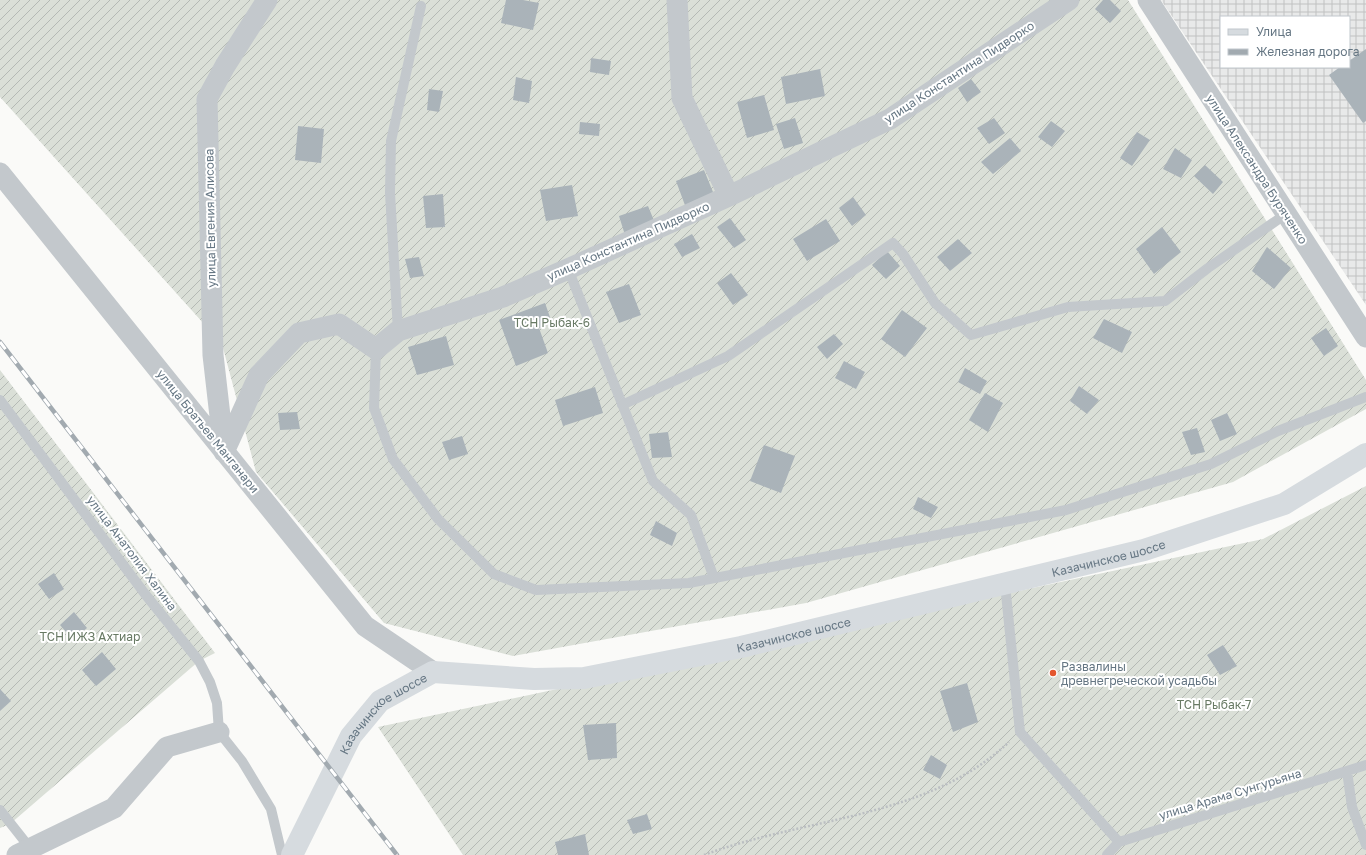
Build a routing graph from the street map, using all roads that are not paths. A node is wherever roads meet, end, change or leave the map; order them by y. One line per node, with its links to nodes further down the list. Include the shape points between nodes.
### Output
1 (267, 0): 16 (street, улица Евгения Алисова, via 207,99 213,355)
2 (677, 0): 7 (street, via 682,98)
3 (1069, 0): 7 (street, улица Константина Пидворко, via 890,119)
4 (1148, 0): 8 (street, улица Александра Буряченко)
5 (421, 6): 10 (lane, via 391,141 390,193)
6 (0, 173): 16 (street, улица Братьев Манганари)
7 (729, 196): 9 (street, улица Константина Пидворко)
8 (1286, 214): 11 (street, улица Александра Буряченко); 15 (lane, via 1165,301 1068,307 971,335 935,303 893,243 728,356)
9 (568, 269): 10 (street, улица Константина Пидворко, via 503,297); 15 (lane)
10 (398, 332): 12 (street, улица Константина Пидворко)
11 (1366, 337)
12 (376, 349): 16 (street, via 339,324 299,333 259,374); 18 (lane, via 374,408 393,459 438,519 494,574 536,590 689,582)
13 (1366, 397): 18 (lane, via 1278,431 1211,464 1066,510)
14 (0, 400): 21 (lane, улица Анатолия Халина, via 145,594 199,661 217,703)
15 (622, 405): 18 (lane, via 653,481 691,515)
16 (224, 452): 20 (street, улица Братьев Манганари, via 365,626)
17 (1366, 454): 19 (main road, Казачинское шоссе, via 1284,504 1144,550)
18 (714, 578)
19 (1005, 584): 20 (main road, Казачинское шоссе, via 741,647 584,678 534,679); 25 (lane, via 1020,732)
20 (433, 672): 29 (main road, Казачинское шоссе, via 380,702 351,736)
21 (220, 732): 27 (street, via 167,747 114,808); 28 (lane, via 242,761 271,809)
22 (1366, 765): 23 (lane, улица Арама Сунгурьяна)
23 (1347, 771): 25 (lane, улица Арама Сунгурьяна); 26 (lane, via 1352,806)
24 (0, 810): 27 (lane)
25 (1119, 842): 30 (lane)
26 (1366, 845)
27 (28, 853)
28 (282, 855)
29 (292, 855)
30 (1108, 855)

